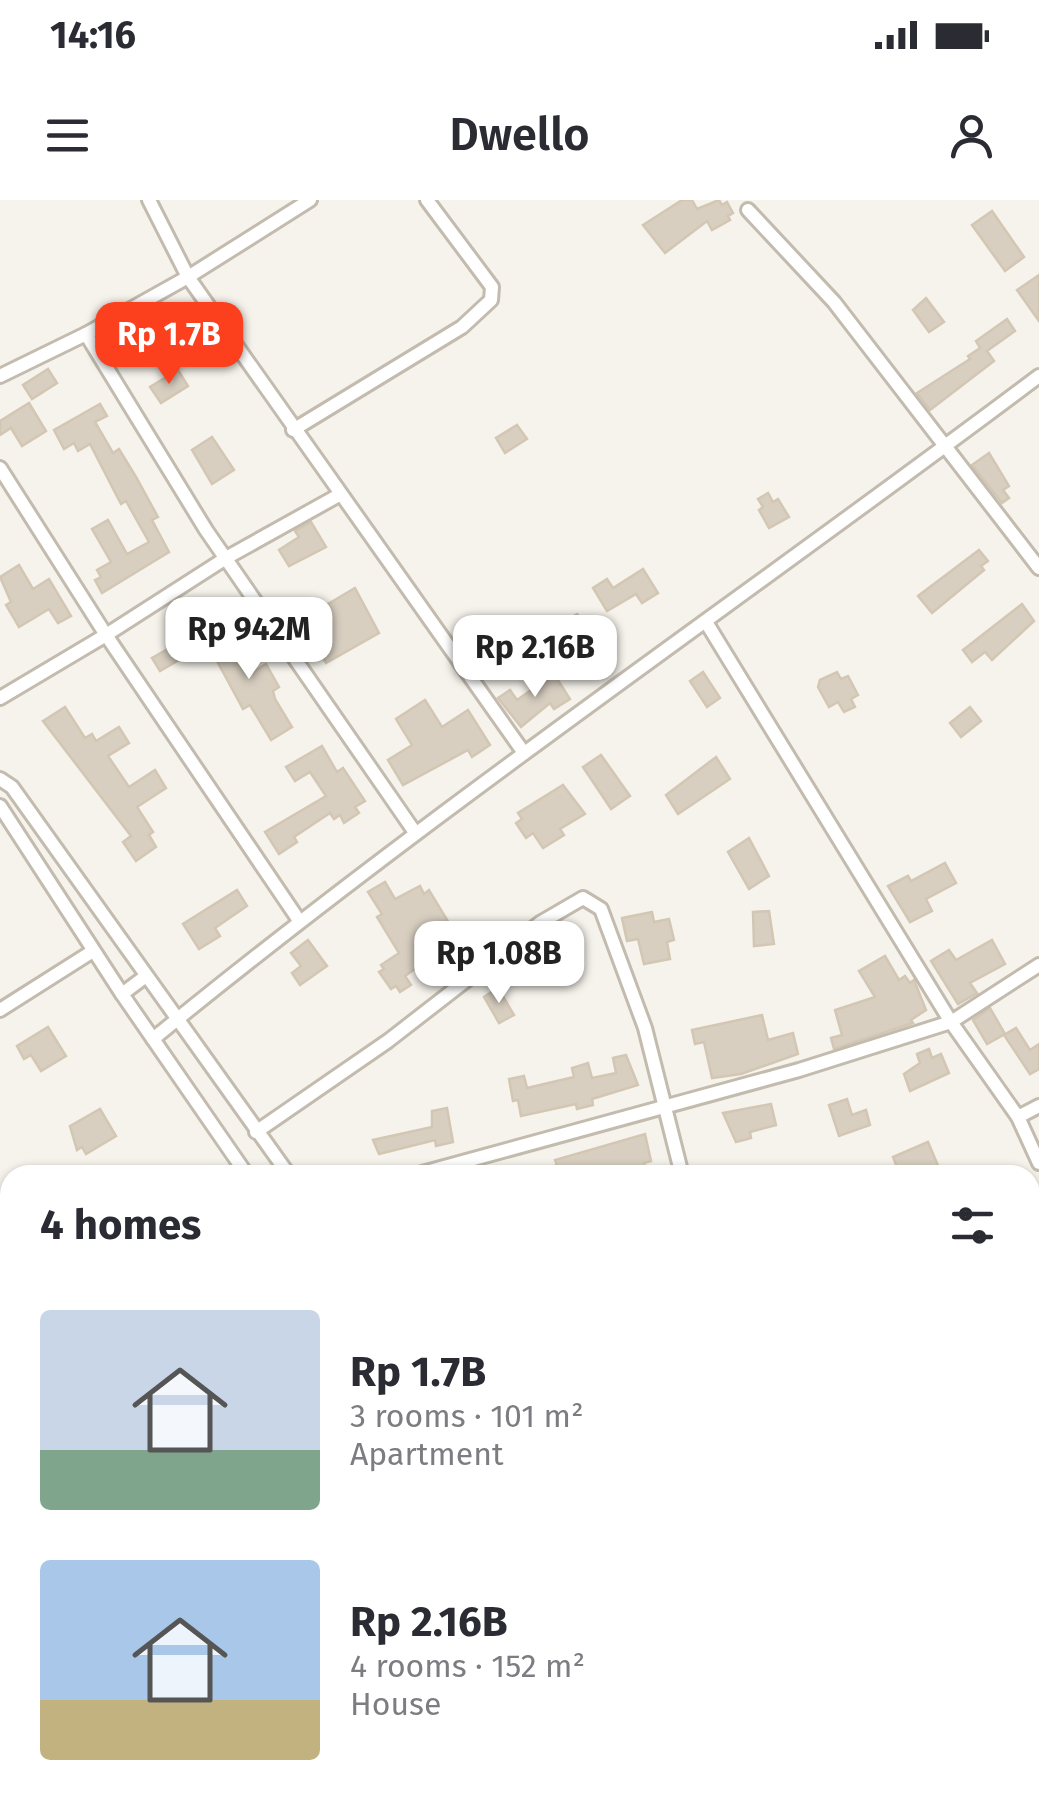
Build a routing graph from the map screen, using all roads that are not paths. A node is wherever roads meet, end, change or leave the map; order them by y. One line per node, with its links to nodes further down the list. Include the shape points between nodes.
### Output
1 (150, 200): 5 (street)
2 (310, 200): 5 (street)
3 (428, 200): 9 (street, via 492,287 491,300 462,327)
4 (748, 210): 10 (street, via 834,302)
5 (188, 277): 6 (street); 9 (street)
6 (86, 334): 7 (street); 13 (street)
7 (0, 376)
8 (1039, 376): 10 (street)
9 (293, 430): 12 (street)
10 (943, 448): 14 (street); 15 (street)
11 (0, 468): 16 (street)
12 (339, 494): 13 (street); 18 (street)
13 (226, 558): 16 (street); 21 (street)
14 (1039, 568)
15 (706, 622): 18 (street); 29 (street)
16 (106, 636): 17 (street); 22 (street)
17 (0, 698)
18 (524, 753): 21 (street)
19 (0, 778): 25 (street)
20 (0, 806): 23 (street)
21 (414, 832): 22 (street)
22 (298, 919): 28 (street)
23 (94, 951): 26 (street); 27 (street)
24 (1039, 964): 29 (street)
25 (146, 976): 26 (street); 28 (street)
26 (122, 994): 30 (street)
27 (0, 1010)
28 (176, 1020): 30 (street); 34 (street)
29 (951, 1022): 31 (street); 33 (street)
30 (153, 1039): 36 (street)
31 (666, 1104): 34 (street, via 600,909 583,898); 38 (street); 39 (street)
32 (1039, 1106): 33 (street)
33 (1018, 1117): 35 (street)
34 (256, 1132): 37 (street)
35 (1039, 1163)
36 (241, 1165)
37 (281, 1165)
38 (450, 1165)
39 (680, 1165)

